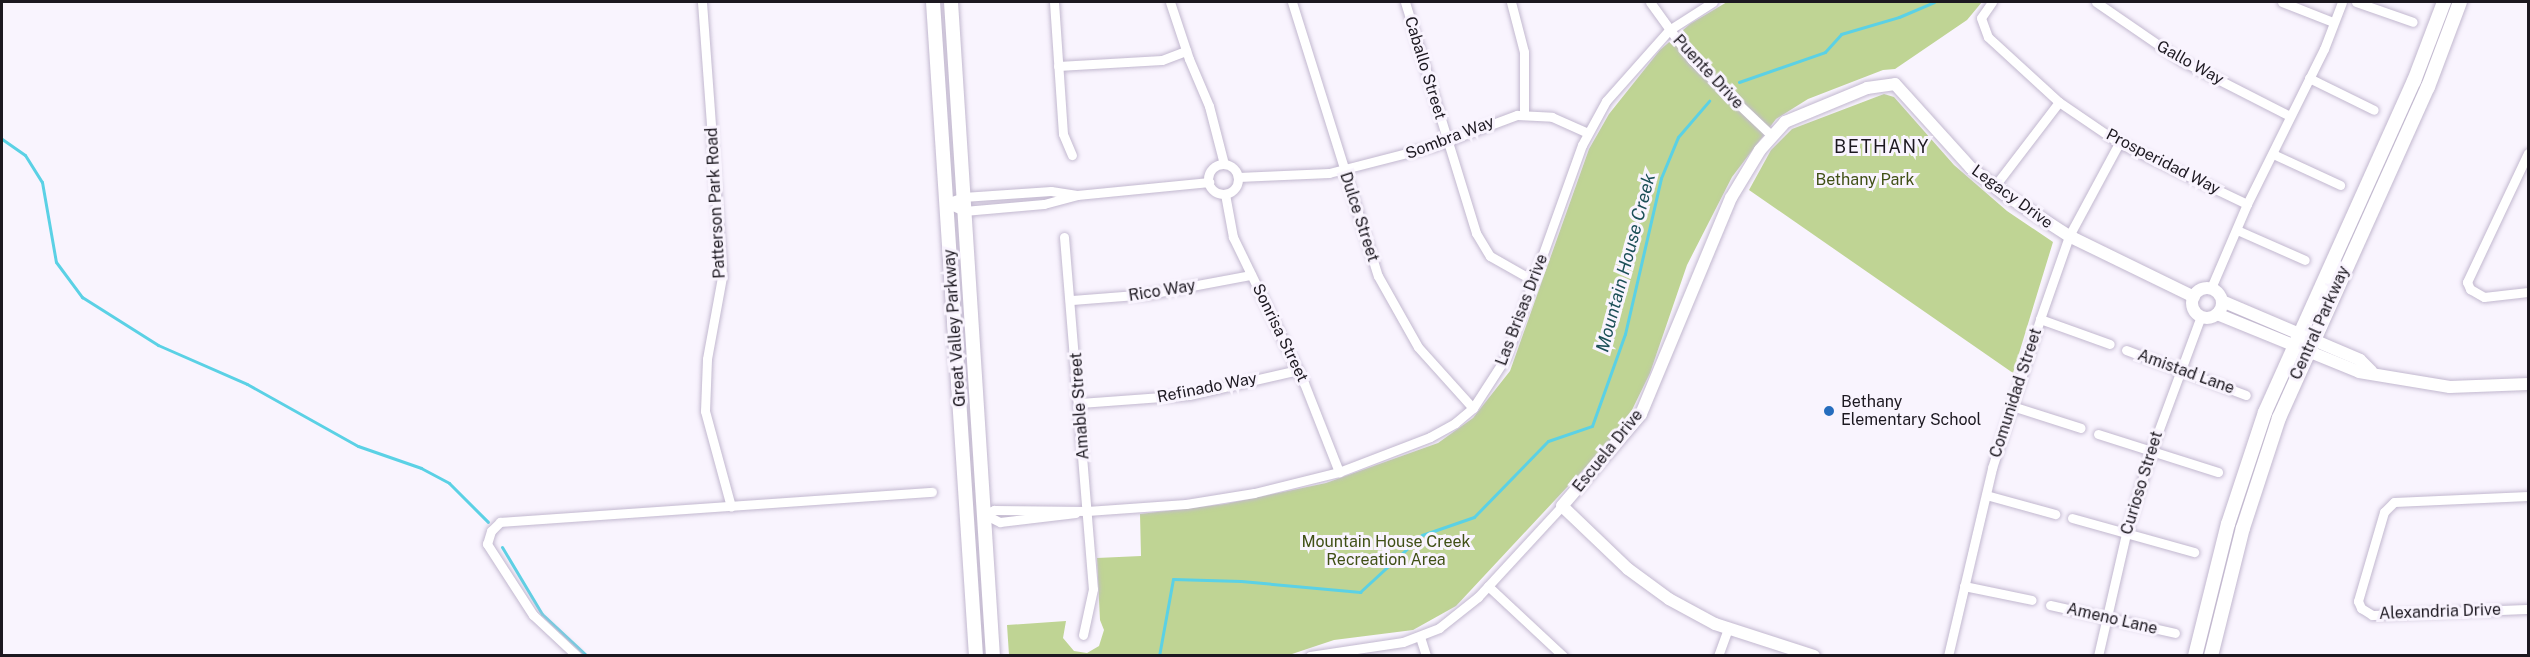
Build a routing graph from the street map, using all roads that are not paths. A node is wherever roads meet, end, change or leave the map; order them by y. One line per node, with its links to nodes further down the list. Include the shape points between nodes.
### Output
1 (702, 2): 82 (street, Patterson Park Road, via 722,277 707,359 705,411)
2 (933, 2): 44 (main road, Great Valley Parkway)
3 (951, 2): 45 (main road, Great Valley Parkway)
4 (1054, 2): 22 (street)
5 (1170, 2): 21 (street)
6 (1292, 2): 37 (street, Dulce Street)
7 (1405, 2): 31 (street, Caballo Street)
8 (1510, 2): 27 (street, via 1524,52)
9 (1650, 2): 20 (street, Puente Drive)
10 (1713, 2): 20 (street, Las Brisas Drive)
11 (1992, 2): 25 (street, Prosperidad Way, via 1981,18 1988,37)
12 (2096, 2): 28 (street, Gallo Way, via 2182,61)
13 (2282, 2): 18 (street)
14 (2342, 2): 18 (street)
15 (2356, 2): 19 (street)
16 (2444, 2): 61 (main road, Central Parkway, via 2414,81)
17 (2460, 2): 63 (main road, Central Parkway, via 2428,87)
18 (2333, 22): 23 (street)
19 (2413, 22)
20 (1669, 30): 29 (street, Las Brisas Drive, via 1606,101); 30 (street, Puente Drive, via 1692,60)
21 (1186, 51): 22 (street, via 1162,60); 36 (street, via 1209,106)
22 (1059, 66): 35 (street, via 1063,134)
23 (2309, 78): 26 (street); 28 (street)
24 (1887, 82): 30 (street, Escuela Drive, via 1796,115); 41 (street, Legacy Drive, via 1900,88 1971,168)
25 (2059, 102): 32 (street, Prosperidad Way); 41 (street)
26 (2374, 110)
27 (1524, 115): 29 (street, Sombra Way, via 1552,117); 31 (street, Sombra Way, via 1503,118)
28 (2290, 116): 34 (street)
29 (1588, 133): 52 (street, Las Brisas Drive)
30 (1772, 136): 81 (street, Escuela Drive, via 1731,198 1641,414)
31 (1447, 141): 37 (street, Sombra Way); 52 (street, Caballo Street, via 1476,233 1490,256)
32 (2119, 143): 46 (street, Prosperidad Way); 48 (street, Comunidad Street)
33 (2529, 153): 54 (street, via 2468,273 2470,290 2484,297)
34 (2273, 154): 40 (street); 46 (street)
35 (1072, 155)
36 (1224, 164): 38 (street, via 1234,169); 39 (street, via 1212,170)
37 (1344, 170): 38 (street, Sombra Way, via 1297,177); 71 (street, Dulce Street, via 1378,276 1400,317 1418,347)
38 (1238, 177): 42 (street, via 1234,190)
39 (1209, 182): 42 (street, via 1217,193); 43 (street)
40 (2340, 185)
41 (1994, 187): 48 (street, Legacy Drive)
42 (1225, 194): 51 (street, Sonrisa Street, via 1233,237)
43 (1077, 195): 45 (street, via 1051,192); 45 (street, via 1044,204)
44 (946, 203): 45 (street); 79 (main road, Great Valley Parkway)
45 (964, 204): 84 (main road, Great Valley Parkway)
46 (2247, 204): 47 (street)
47 (2237, 230): 50 (street); 53 (street)
48 (2069, 236): 55 (street, Legacy Drive); 60 (street, Comunidad Street)
49 (1064, 237): 56 (street, Amable Street)
50 (2305, 260)
51 (1251, 275): 56 (street, Rico Way, via 1149,294); 66 (street, Sonrisa Street)
52 (1534, 281): 71 (street, Las Brisas Drive, via 1506,357)
53 (2211, 288): 55 (street, via 2199,290); 57 (street)
54 (2529, 292)
55 (2194, 297): 59 (street, via 2193,306)
56 (1072, 300): 69 (street, Amable Street)
57 (2222, 301): 58 (street); 61 (street)
58 (2217, 314): 59 (street); 61 (street)
59 (2201, 316): 65 (street, Curioso Street)
60 (2040, 319): 62 (street); 70 (street, Comunidad Street)
61 (2295, 339): 63 (street); 109 (main road, Central Parkway, via 2265,412 2228,524)
62 (2110, 344)
63 (2310, 345): 67 (street, via 2359,372 2371,371 2416,383 2450,387); 110 (main road, Central Parkway, via 2246,518)
64 (2126, 350): 65 (street, Amistad Lane)
65 (2178, 369): 68 (street, Amistad Lane); 74 (street, Curioso Street)
66 (1298, 370): 69 (street, Refinado Way, via 1189,395); 75 (street, Sonrisa Street)
67 (2529, 384)
68 (2246, 395)
69 (1080, 403): 83 (street, Amable Street)
70 (2012, 406): 72 (street); 78 (street, Comunidad Street)
71 (1473, 408): 75 (street, Las Brisas Drive, via 1430,437)
72 (2081, 428)
73 (2098, 434): 74 (street)
74 (2151, 451): 76 (street); 87 (street, Curioso Street)
75 (1339, 472): 83 (street, Las Brisas Drive, via 1254,493 1186,504)
76 (2218, 472)
77 (932, 492): 82 (street)
78 (1986, 495): 85 (street); 90 (street, Comunidad Street)
79 (968, 496): 84 (main road); 100 (main road, Great Valley Parkway)
80 (2529, 496): 93 (street, Alexandria Drive, via 2394,502 2384,512 2358,602 2366,613)
81 (1562, 506): 89 (street, Escuela Drive); 95 (street, via 1628,569 1669,599)
82 (731, 507): 99 (street, via 500,522 491,531 488,543 532,615)
83 (1087, 511): 84 (street, Las Brisas Drive, via 1040,520 1000,522); 97 (street, Amable Street, via 1093,589)
84 (984, 514): 101 (main road, Great Valley Parkway)
85 (2055, 514)
86 (2072, 519): 87 (street)
87 (2126, 534): 88 (street); 94 (street, Curioso Street)
88 (2194, 552)
89 (1488, 586): 98 (street, Escuela Drive, via 1459,614); 104 (street)
90 (1964, 586): 91 (street); 107 (street, Comunidad Street)
91 (2031, 600)
92 (2050, 605): 94 (street, Ameno Lane)
93 (2529, 609)
94 (2105, 617): 96 (street, Ameno Lane); 108 (street, Curioso Street)
95 (1728, 629): 105 (street); 106 (street)
96 (2175, 633)
97 (1083, 635)
98 (1420, 637): 102 (street, Escuela Drive); 103 (street)
99 (577, 656)
100 (976, 656)
101 (993, 656)
102 (1310, 656)
103 (1426, 656)
104 (1563, 656)
105 (1718, 656)
106 (1814, 656)
107 (1948, 656)
108 (2098, 656)
109 (2195, 656)
110 (2211, 656)

